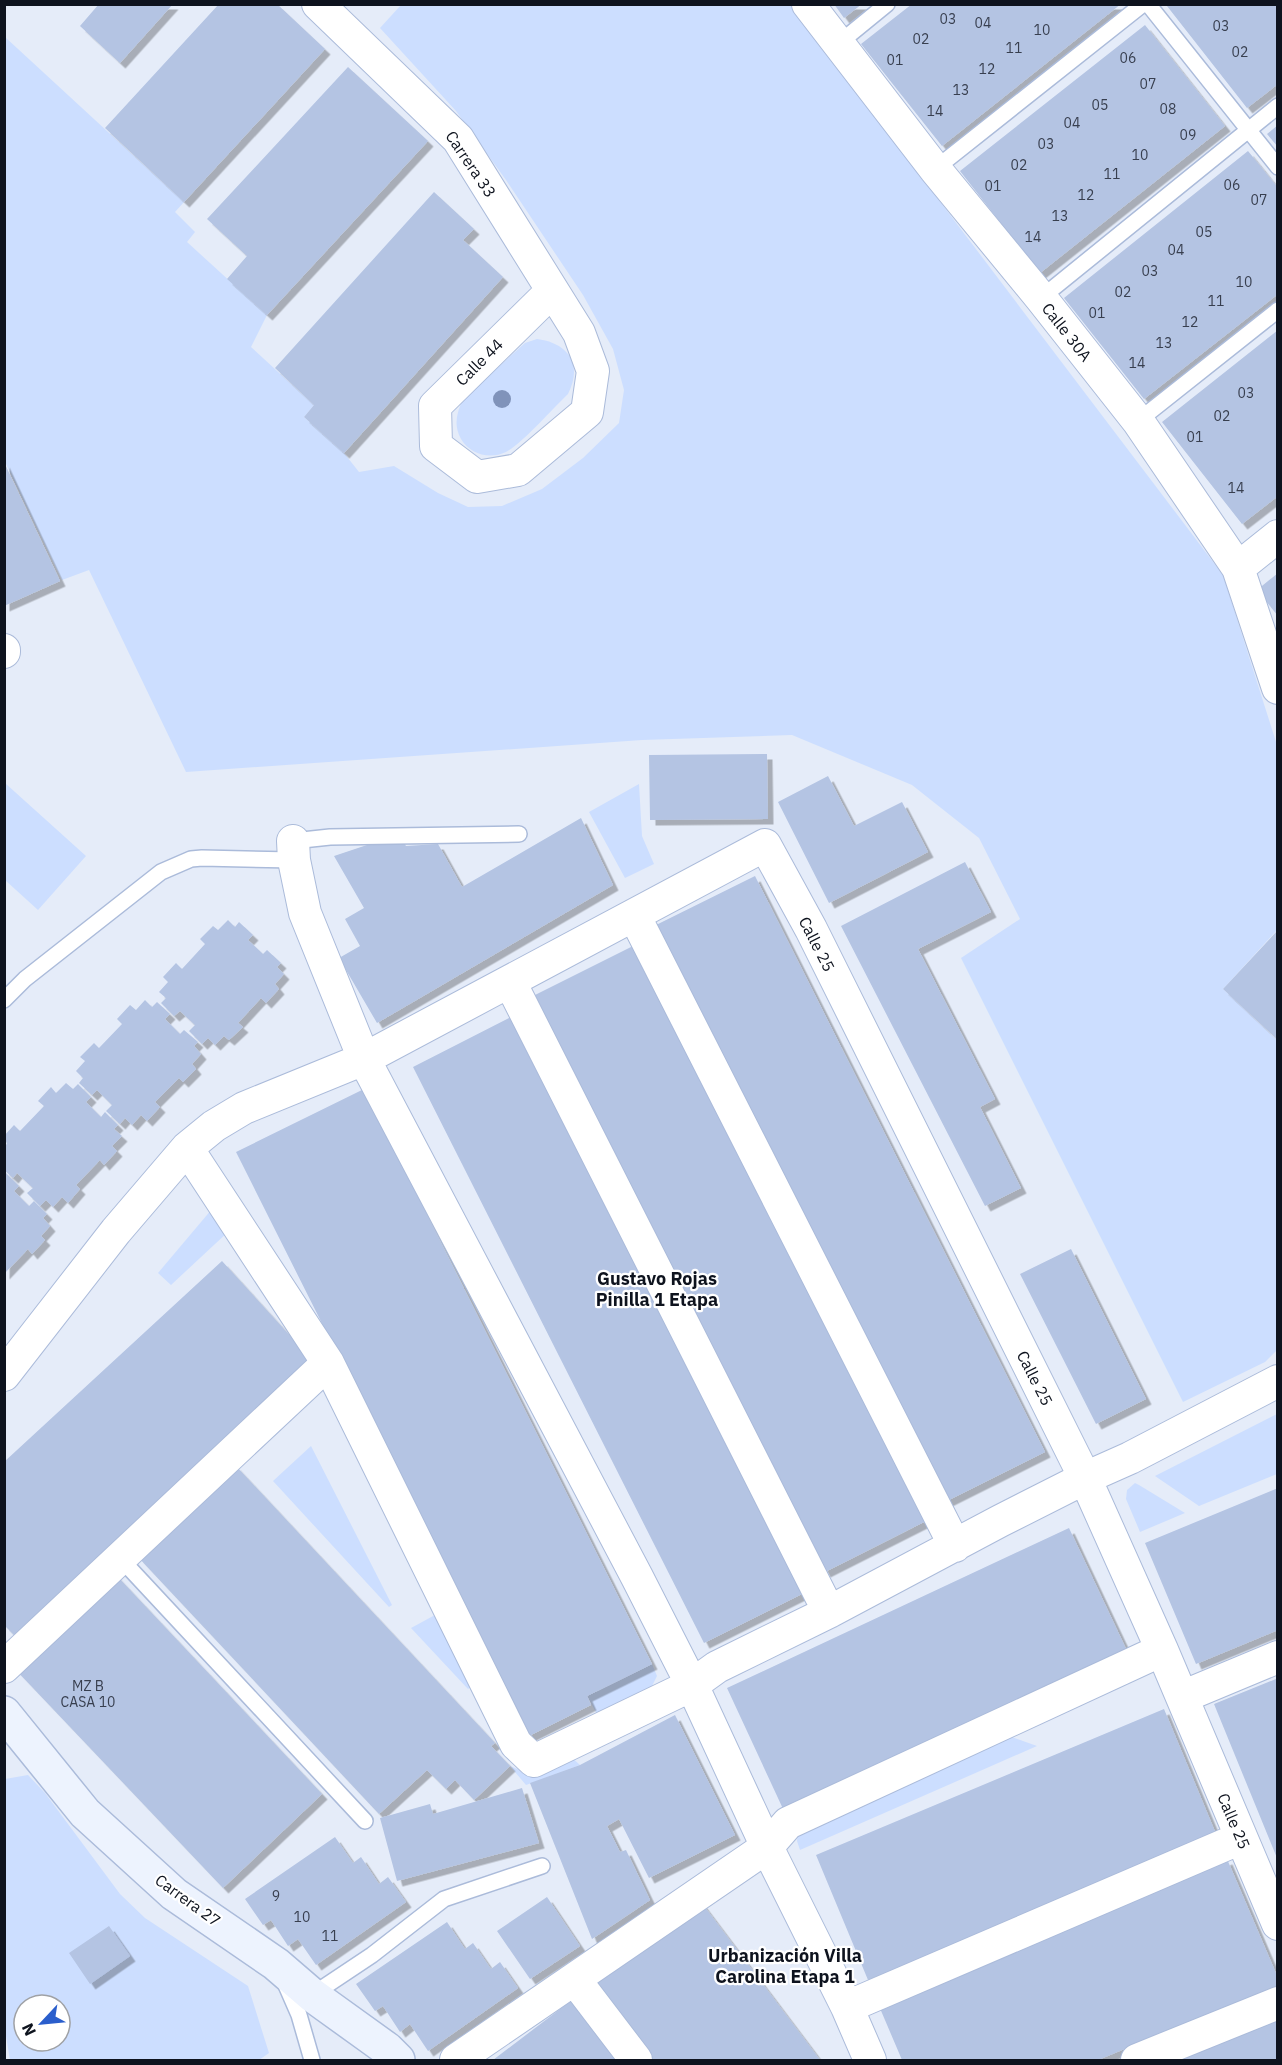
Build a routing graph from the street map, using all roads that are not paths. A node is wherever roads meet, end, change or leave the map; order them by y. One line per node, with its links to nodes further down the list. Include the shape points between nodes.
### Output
1 (318, 4): 11 (street, Carrera 33, via 458,139)
2 (808, 4): 6 (street, Calle 30A)
3 (887, 4): 6 (lane)
4 (1143, 4): 10 (lane)
5 (1148, 4): 8 (lane)
6 (838, 44): 10 (street, Calle 30A)
7 (1278, 106): 8 (lane)
8 (1248, 130): 9 (lane); 12 (lane)
9 (1278, 167)
10 (935, 169): 12 (street, Calle 30A)
11 (552, 291): 15 (street, Calle 44, via 435,406 436,446); 15 (street, Carrera 33, via 579,333 593,371 587,412 518,470)
12 (1041, 298): 14 (street, Calle 30A)
13 (1278, 310): 14 (lane)
14 (1138, 422): 17 (street, Calle 30A)
15 (477, 477)
16 (1278, 536): 17 (street)
17 (1238, 568): 18 (street, Calle 30A)
18 (1278, 688)
19 (519, 834): 20 (lane, via 330,837)
20 (294, 850): 23 (lane, via 191,859 161,872 25,979); 24 (street, via 305,914)
21 (634, 915): 22 (street); 29 (street, Calle 25, via 765,845); 30 (street)
22 (510, 982): 24 (street); 32 (street)
23 (4, 1000)
24 (364, 1059): 25 (street, via 244,1108); 36 (street)
25 (187, 1148): 26 (street); 27 (street, via 116,1231)
26 (328, 1363): 31 (street); 36 (street, via 516,1744 534,1761)
27 (4, 1375)
28 (1278, 1381): 29 (street)
29 (1085, 1478): 30 (street); 33 (street, Calle 25)
30 (955, 1546): 32 (street)
31 (120, 1558): 35 (street); 39 (lane)
32 (829, 1612): 36 (street, via 717,1667)
33 (1162, 1650): 37 (street, Calle 25); 41 (street, via 788,1822)
34 (1278, 1657): 37 (street)
35 (4, 1667)
36 (692, 1685): 41 (street)
37 (1182, 1697): 40 (street, Calle 25)
38 (4, 1713): 44 (street, Carrera 27, via 85,1813 174,1894)
39 (365, 1821)
40 (1241, 1838): 43 (street, Calle 25); 48 (street)
41 (767, 1847): 45 (street); 48 (street)
42 (542, 1866): 46 (lane, via 444,1899)
43 (1278, 1924)
44 (276, 1964): 46 (street, Carrera 27); 50 (lane, via 299,2015)
45 (575, 1980): 52 (street); 53 (street)
46 (312, 1995): 51 (street, Carrera 27)
47 (1278, 2003): 49 (street)
48 (847, 2007): 54 (street)
49 (1147, 2059)
50 (312, 2061)
51 (398, 2061)
52 (456, 2061)
53 (636, 2061)
54 (870, 2061)

